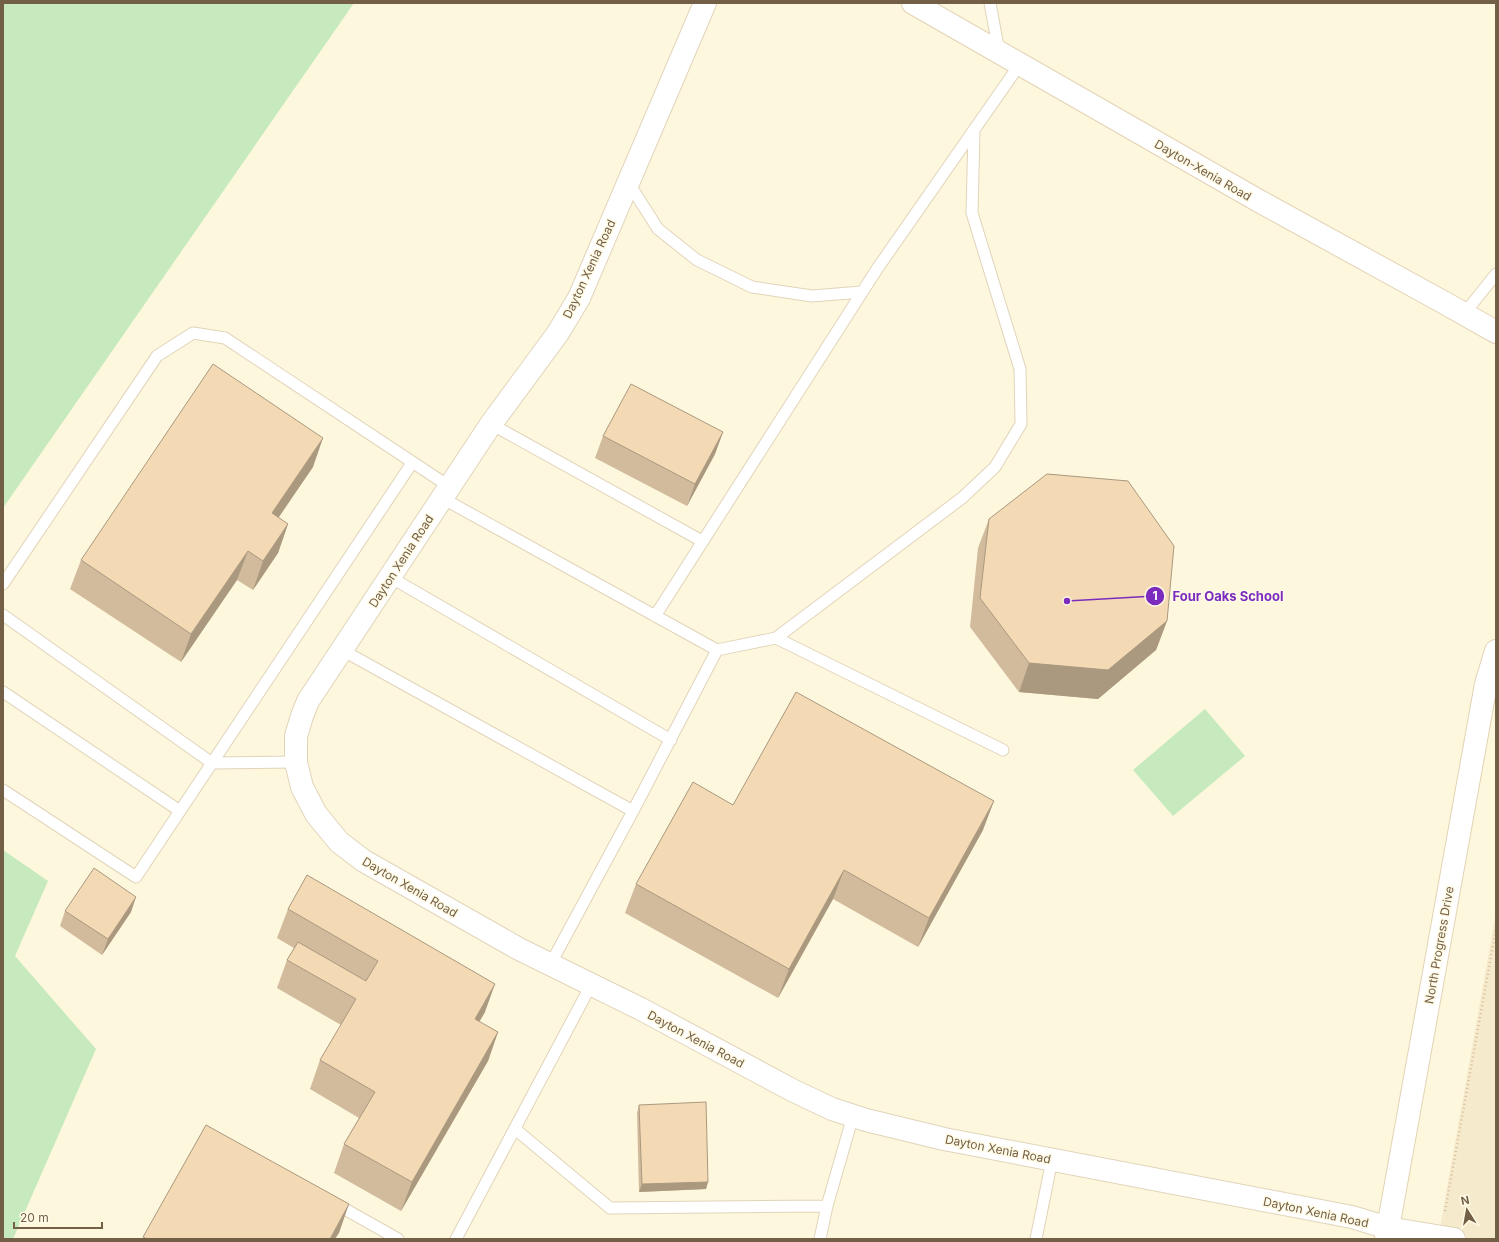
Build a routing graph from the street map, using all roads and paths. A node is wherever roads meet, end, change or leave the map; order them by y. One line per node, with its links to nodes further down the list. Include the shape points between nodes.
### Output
1 (705, 3): 7 (street, Dayton Xenia Road)
2 (913, 3): 4 (street, Dayton-Xenia Road)
3 (990, 3): 4 (lane)
4 (1000, 53): 5 (street, Dayton-Xenia Road)
5 (1020, 64): 6 (lane); 10 (street, Dayton-Xenia Road, via 1259,201)
6 (974, 130): 9 (lane); 20 (lane, via 972,213 1020,369 1021,424 994,467 962,498)
7 (628, 182): 9 (lane, via 658,229 697,260 752,287 812,296); 12 (street, Dayton Xenia Road, via 579,298 558,334)
8 (1496, 274): 10 (lane)
9 (862, 292): 15 (lane)
10 (1464, 314): 11 (street, Dayton-Xenia Road)
11 (1496, 332)
12 (491, 424): 14 (street, Dayton Xenia Road); 15 (lane)
13 (412, 463): 14 (lane); 17 (lane, via 225,338 193,333 157,356); 27 (lane)
14 (446, 493): 16 (street, Dayton Xenia Road); 19 (lane)
15 (702, 541): 19 (lane)
16 (390, 577): 21 (street, Dayton Xenia Road); 25 (lane)
17 (3, 584)
18 (3, 615): 27 (lane)
19 (654, 616): 22 (lane)
20 (776, 638): 22 (lane); 26 (lane)
21 (342, 650): 28 (street, Dayton Xenia Road, via 308,701 296,736); 31 (lane)
22 (717, 650): 25 (lane)
23 (1496, 651): 40 (street, North Progress Drive, via 1486,684)
24 (3, 692): 30 (lane)
25 (670, 740): 31 (lane)
26 (1003, 750)
27 (212, 762): 28 (lane); 30 (lane)
28 (296, 762): 33 (street, Dayton Xenia Road, via 302,787 316,814 339,842 364,861)
29 (3, 790): 30 (lane, via 136,877)
30 (180, 811)
31 (633, 811): 33 (lane)
32 (1496, 930): 41 (path)
33 (550, 965): 34 (street, Dayton Xenia Road)
34 (591, 985): 35 (street, Dayton Xenia Road, via 792,1090); 36 (lane)
35 (853, 1116): 37 (street, Dayton Xenia Road, via 944,1139); 39 (lane)
36 (515, 1129): 39 (lane, via 610,1208); 43 (lane)
37 (1052, 1160): 40 (street, Dayton Xenia Road, via 1352,1218); 45 (lane)
38 (323, 1197): 42 (lane)
39 (827, 1206): 44 (lane)
40 (1387, 1233): 41 (street, Dayton Xenia Road)
41 (1447, 1238)
42 (398, 1239)
43 (456, 1239)
44 (820, 1239)
45 (1036, 1239)

